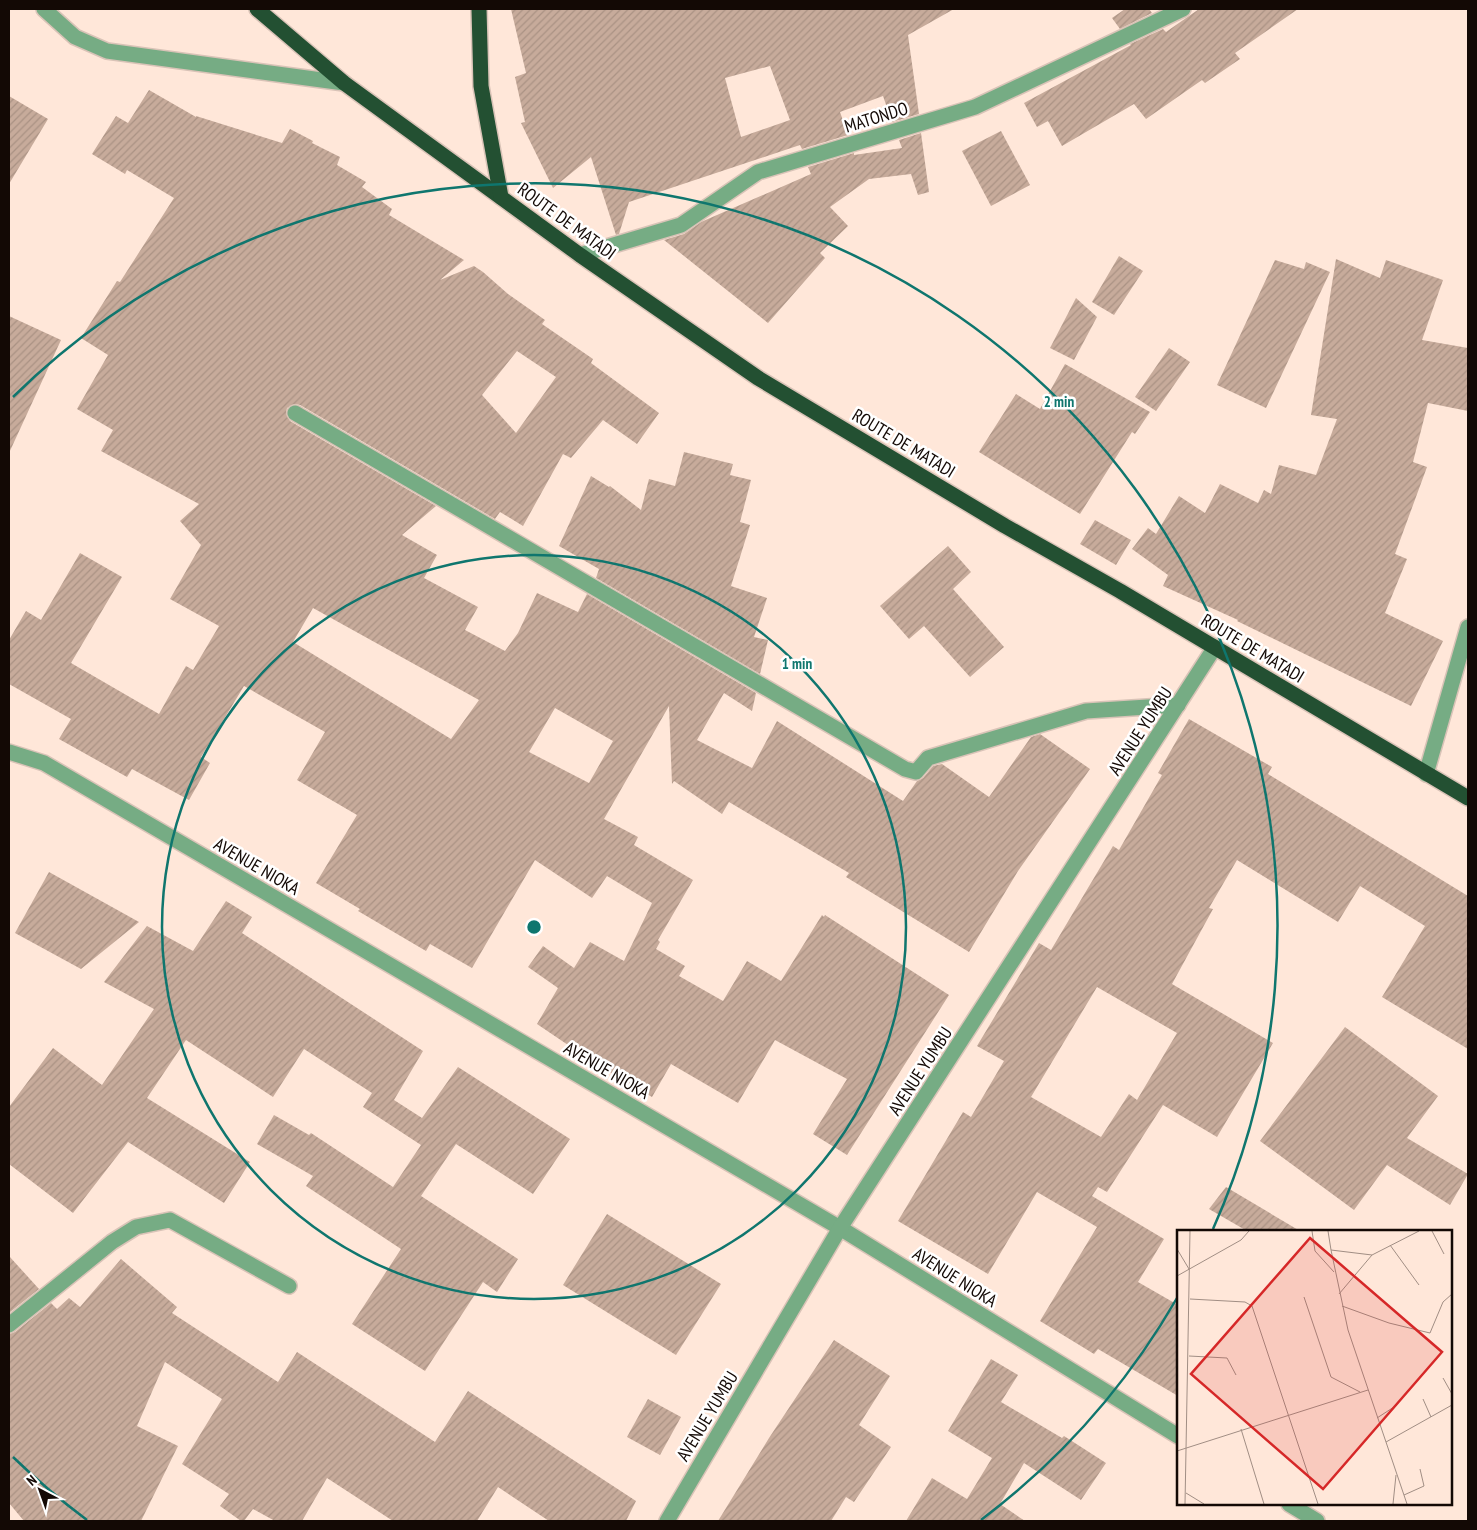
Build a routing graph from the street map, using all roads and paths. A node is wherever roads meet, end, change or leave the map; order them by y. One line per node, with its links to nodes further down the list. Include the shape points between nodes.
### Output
1 (44, 9): 5 (street, via 75,37 107,51)
2 (257, 9): 5 (highway, ROUTE DE MATADI)
3 (479, 9): 6 (highway, via 481,86)
4 (1183, 9): 7 (street, MATONDO, via 975,107 758,172 681,225)
5 (344, 83): 6 (highway, ROUTE DE MATADI)
6 (501, 197): 7 (highway, ROUTE DE MATADI)
7 (580, 255): 10 (highway, ROUTE DE MATADI, via 758,378)
8 (295, 413): 11 (street, via 904,769 916,772 928,758 1086,710)
9 (1468, 627): 13 (street)
10 (1215, 647): 11 (street, AVENUE YUMBU); 13 (highway, ROUTE DE MATADI)
11 (1178, 706): 15 (street, AVENUE YUMBU)
12 (9, 752): 15 (street, AVENUE NIOKA, via 44,763)
13 (1426, 774): 14 (highway, ROUTE DE MATADI)
14 (1468, 798)
15 (840, 1228): 18 (street, AVENUE NIOKA); 20 (street, AVENUE YUMBU)
16 (288, 1286): 17 (street, via 170,1220 136,1227 112,1242)
17 (9, 1325)
18 (1177, 1435)
19 (1291, 1505): 21 (street)
20 (667, 1521)
21 (1317, 1521)

